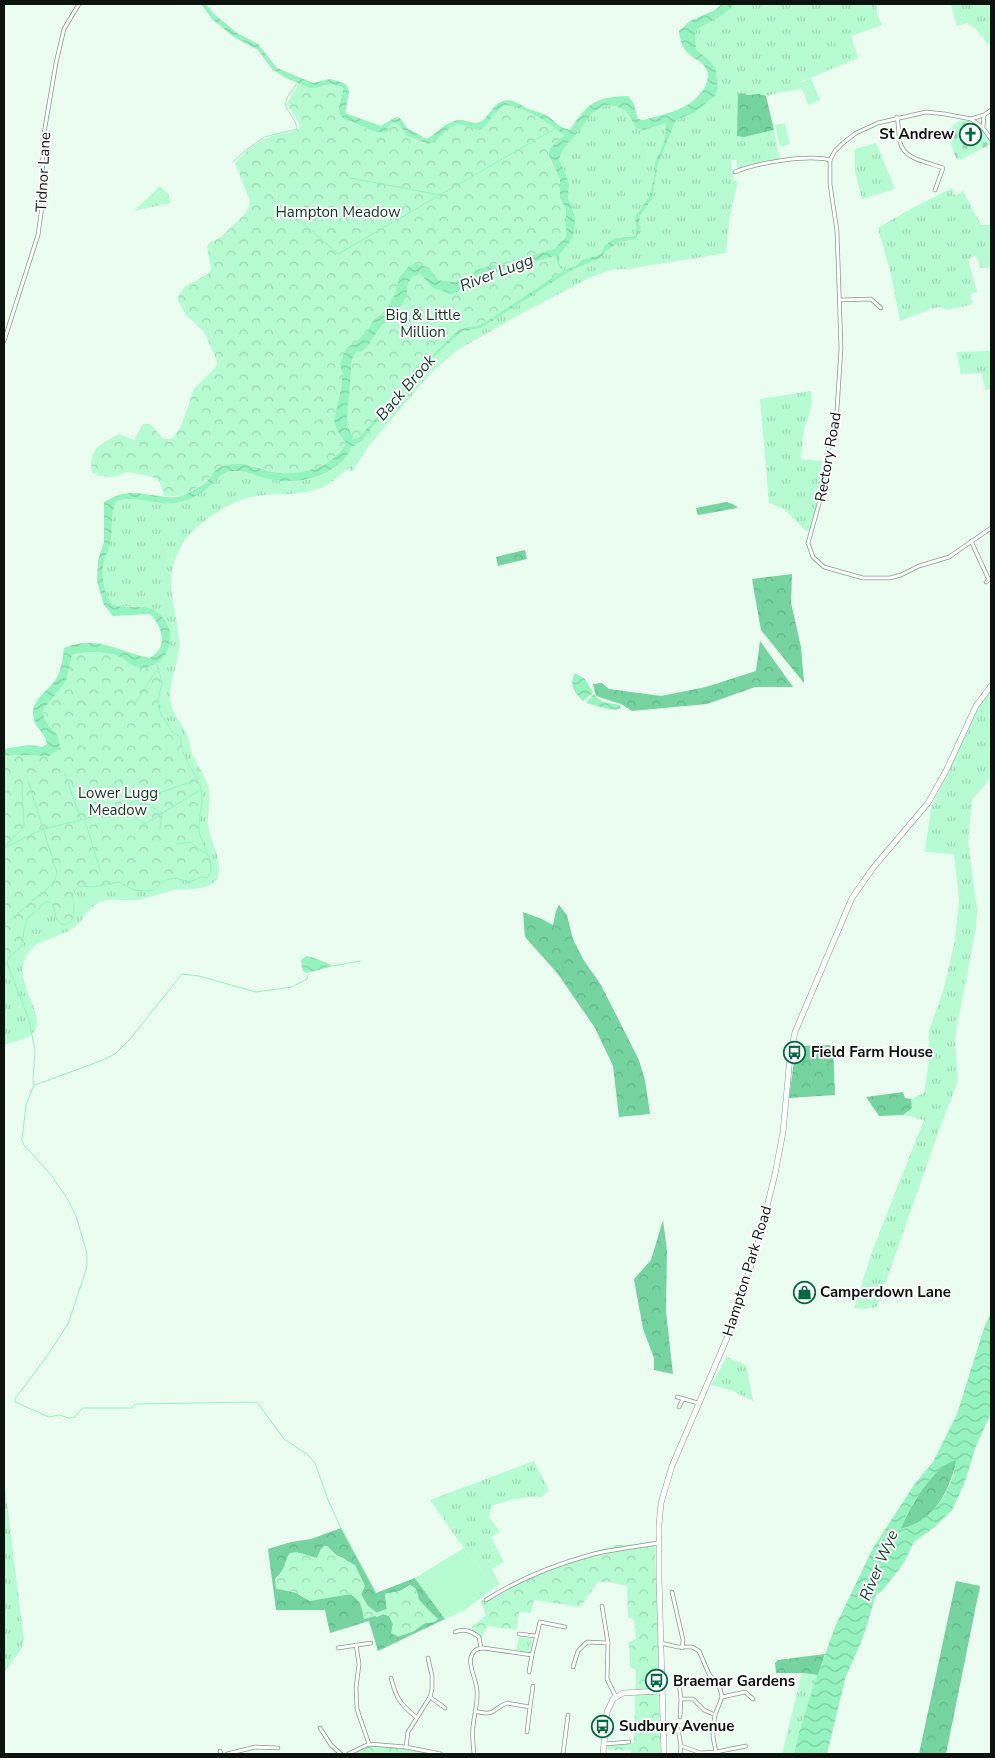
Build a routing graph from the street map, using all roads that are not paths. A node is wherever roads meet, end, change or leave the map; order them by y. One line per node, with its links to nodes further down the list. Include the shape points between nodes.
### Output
1 (79, 4): 13 (street, Tidnor Lane, via 64,29 56,63 41,154 42,206 38,235)
2 (991, 110): 3 (street)
3 (984, 116): 5 (street); 6 (street)
4 (897, 118): 5 (street, via 935,112); 8 (street, via 878,122 856,133 835,151); 10 (street, via 903,151 943,168)
5 (971, 119): 6 (street)
6 (982, 128): 7 (street)
7 (991, 139)
8 (830, 160): 9 (street, via 801,158 760,164); 11 (street, Rectory Road)
9 (735, 172)
10 (935, 190)
11 (840, 300): 12 (street, via 871,299); 15 (street, Rectory Road, via 837,410 822,493 808,544 811,553 820,564 832,570 864,578 890,578 949,557)
12 (881, 308)
13 (4, 341)
14 (991, 528): 15 (street, Rectory Road)
15 (971, 541): 16 (street)
16 (989, 580)
17 (991, 686): 20 (main road, Hampton Park Road, via 976,706 928,803 862,882 843,916 795,1032 784,1132 766,1212 733,1324)
18 (677, 1396): 19 (street)
19 (682, 1399): 20 (street); 21 (street)
20 (699, 1404): 22 (main road, Hampton Park Road, via 664,1489)
21 (679, 1407)
22 (658, 1543): 24 (street, via 588,1556 551,1568); 32 (main road, Hampton Park Road)
23 (672, 1592): 36 (street)
24 (486, 1600)
25 (602, 1606): 31 (street)
26 (566, 1627): 29 (street, via 540,1622)
27 (455, 1632): 35 (street, via 473,1633 479,1637)
28 (519, 1634): 29 (street)
29 (536, 1636): 37 (street)
30 (371, 1643): 33 (street)
31 (608, 1643): 39 (street, via 587,1642 578,1651); 46 (street, via 607,1679)
32 (661, 1643): 36 (street); 44 (main road, Hampton Park Road)
33 (356, 1645): 34 (street); 61 (street, via 359,1664 357,1709)
34 (338, 1648)
35 (481, 1648): 37 (street); 52 (street, via 474,1651 471,1658 478,1696)
36 (682, 1648): 47 (street, via 692,1647 699,1651)
37 (532, 1655): 40 (street)
38 (428, 1658): 45 (street, via 432,1676)
39 (573, 1667)
40 (529, 1672)
41 (391, 1678): 55 (street, via 402,1705)
42 (679, 1683): 48 (street)
43 (533, 1686): 50 (street)
44 (662, 1691): 46 (main road, via 623,1693); 77 (main road, Hampton Park Road)
45 (430, 1697): 51 (street); 55 (street)
46 (616, 1697): 62 (main road, via 607,1712)
47 (722, 1697): 49 (street, via 745,1692); 54 (street)
48 (681, 1699): 54 (street, via 693,1698 704,1710); 56 (street)
49 (753, 1699)
50 (530, 1707): 52 (street, via 507,1703 491,1713); 59 (street)
51 (445, 1708)
52 (475, 1711): 74 (street, via 472,1732)
53 (568, 1715): 75 (street)
54 (715, 1715): 68 (street, via 712,1733)
55 (416, 1717): 66 (street, via 408,1732)
56 (680, 1717)
57 (320, 1728): 71 (street)
58 (678, 1729): 63 (street)
59 (527, 1732)
60 (629, 1742): 62 (street)
61 (369, 1744): 66 (street); 72 (street)
62 (605, 1744): 76 (main road)
63 (681, 1746): 68 (street, via 706,1754); 78 (street)
64 (746, 1746): 68 (street)
65 (272, 1747): 67 (street); 69 (street, via 255,1747); 70 (street)
66 (406, 1747): 73 (street)
67 (278, 1748)
68 (716, 1752)
69 (227, 1754)
70 (271, 1754)
71 (341, 1754)
72 (348, 1754)
73 (441, 1754)
74 (474, 1754)
75 (563, 1754)
76 (603, 1754)
77 (664, 1754)
78 (680, 1754)

